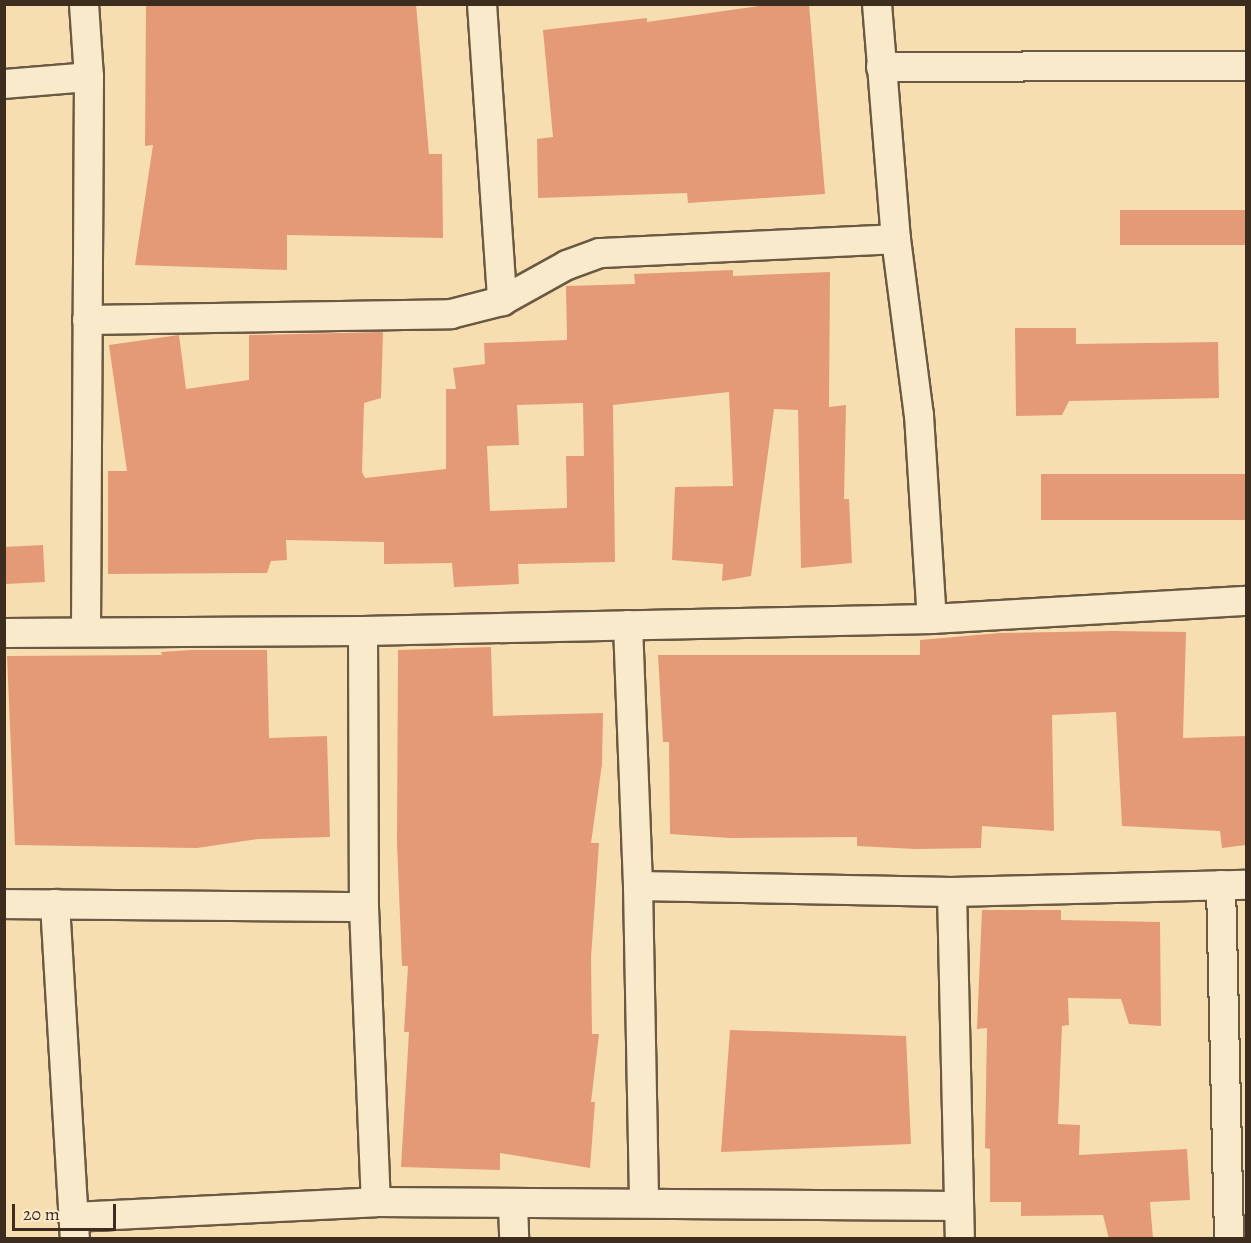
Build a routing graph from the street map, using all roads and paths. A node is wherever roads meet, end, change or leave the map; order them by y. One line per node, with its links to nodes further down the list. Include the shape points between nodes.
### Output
1 (84, 4): 6 (street)
2 (482, 4): 9 (street)
3 (877, 4): 5 (street)
4 (1246, 66): 5 (street)
5 (881, 68): 8 (street)
6 (89, 77): 7 (street); 10 (street)
7 (4, 84)
8 (896, 239): 9 (street, via 600,253 567,265); 12 (street, via 919,415)
9 (502, 302): 10 (street, via 451,314)
10 (87, 320): 14 (street)
11 (1246, 601): 12 (street)
12 (932, 620): 13 (street)
13 (628, 625): 15 (street); 18 (street)
14 (86, 631): 15 (street); 16 (street)
15 (363, 631): 22 (street)
16 (4, 633)
17 (1234, 885): 19 (street); 30 (street)
18 (638, 886): 19 (street); 24 (street)
19 (952, 892): 26 (street)
20 (4, 903): 21 (street)
21 (55, 904): 22 (street); 27 (street)
22 (364, 907): 23 (street)
23 (376, 1202): 25 (street); 27 (street)
24 (644, 1202): 25 (street); 26 (street)
25 (513, 1204): 28 (street)
26 (959, 1206): 29 (street)
27 (74, 1228)
28 (514, 1239)
29 (960, 1239)
30 (1229, 1239)

